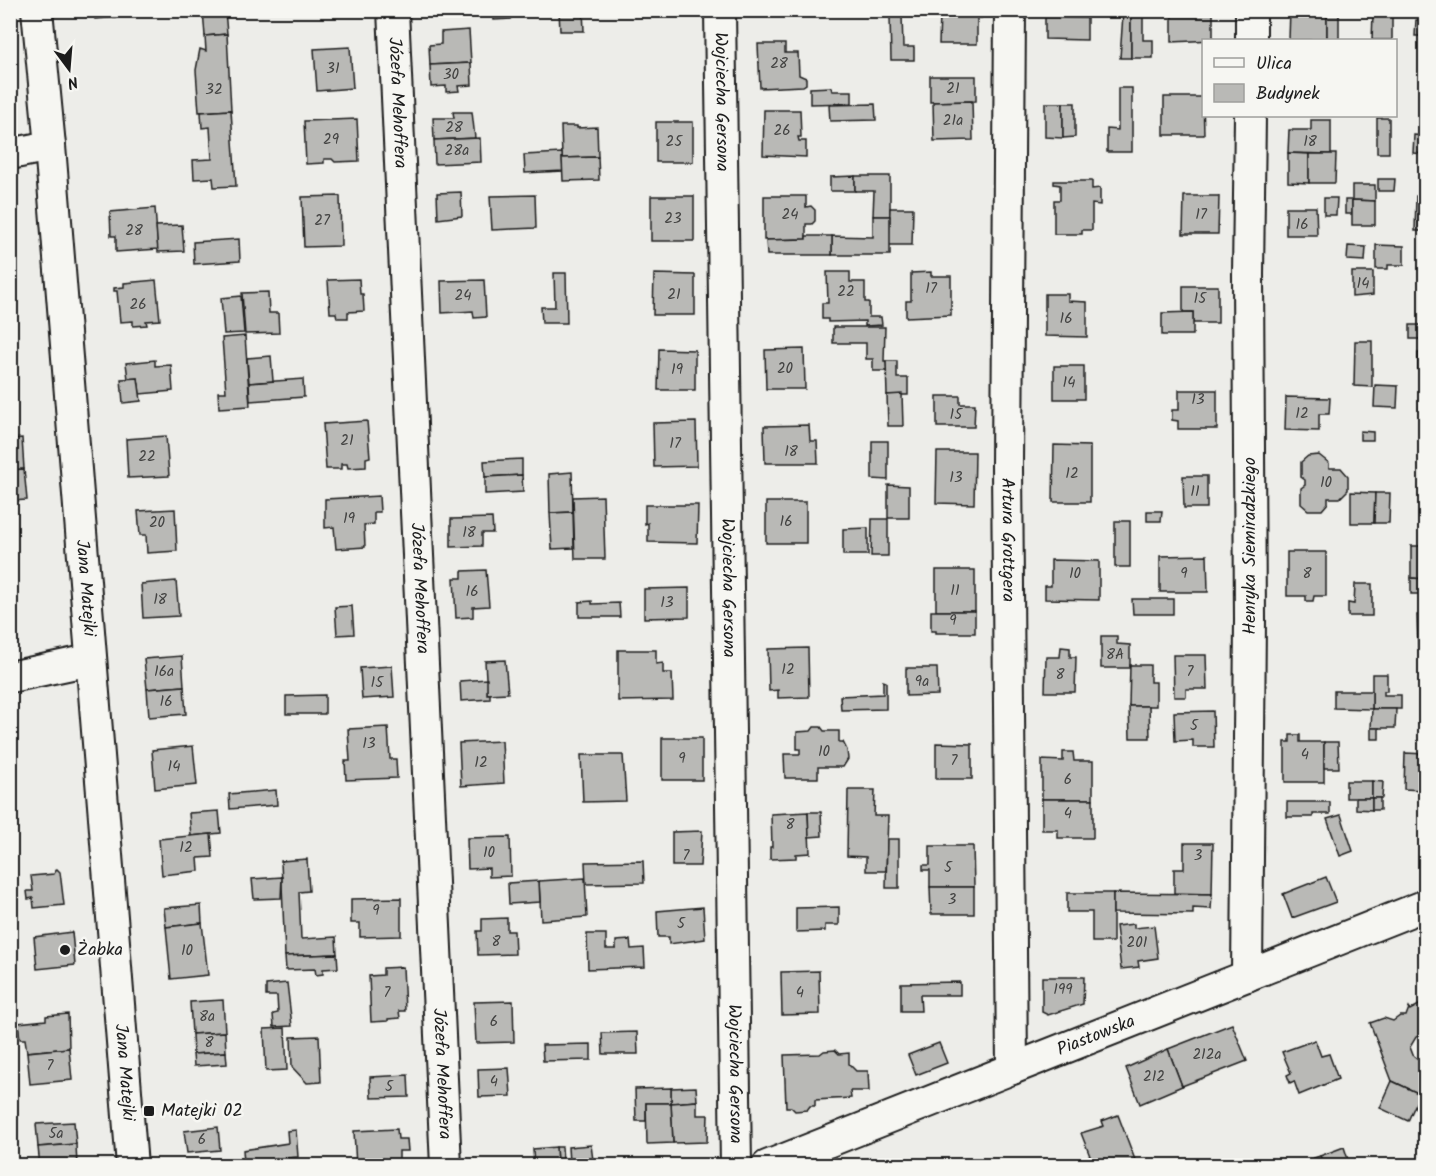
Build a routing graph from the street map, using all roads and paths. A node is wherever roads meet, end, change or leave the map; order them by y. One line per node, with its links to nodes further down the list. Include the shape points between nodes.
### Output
1 (37, 10): 8 (street, Jana Matejki)
2 (393, 10): 16 (street, Józefa Mehoffera)
3 (720, 10): 17 (street, Wojciecha Gersona)
4 (1010, 10): 14 (street, Artura Grottgera, via 1007,477)
5 (1251, 10): 6 (street)
6 (1251, 39)
7 (1250, 117): 13 (street, Henryka Siemiradzkiego)
8 (50, 146): 9 (street); 10 (street, Jana Matejki)
9 (10, 154)
10 (90, 660): 11 (street); 15 (street, Jana Matejki)
11 (10, 677)
12 (1425, 905): 13 (street, Piastowska)
13 (1247, 976): 14 (street, Piastowska)
14 (1012, 1069): 18 (street, Piastowska)
15 (132, 1166)
16 (446, 1166)
17 (736, 1166)
18 (767, 1166)

